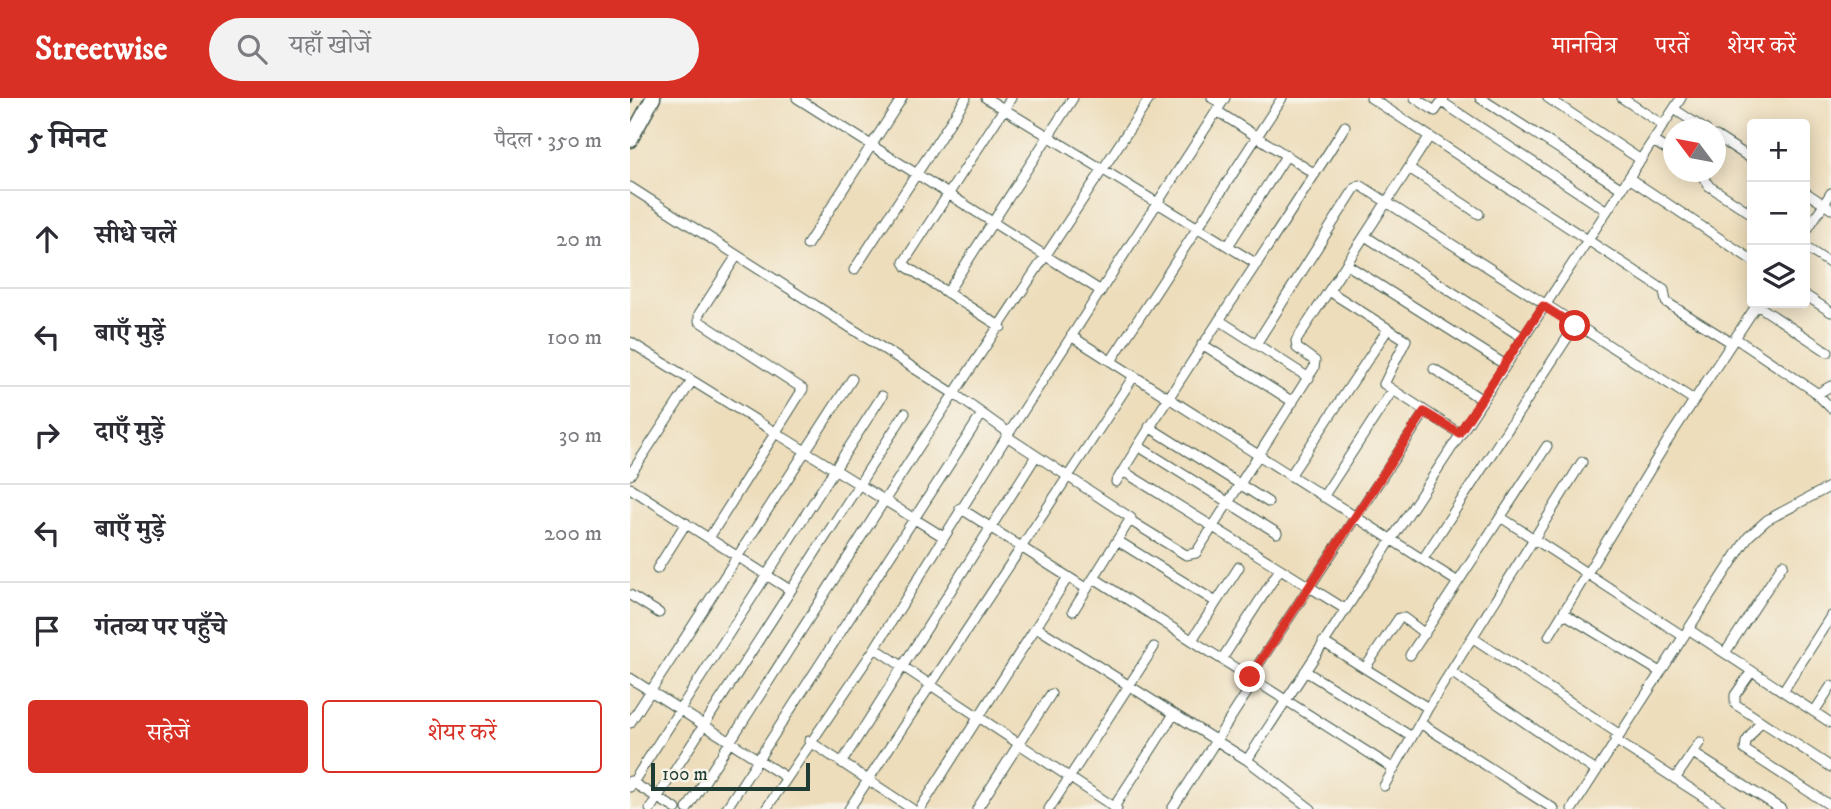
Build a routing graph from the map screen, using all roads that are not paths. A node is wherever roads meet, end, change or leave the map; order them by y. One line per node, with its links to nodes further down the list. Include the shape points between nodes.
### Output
1 (653, 98): 28 (highway)
2 (797, 98): 31 (street)
3 (902, 98): 31 (street)
4 (966, 98): 38 (street)
5 (986, 98): 19 (street)
6 (1010, 98): 19 (street)
7 (1073, 98): 27 (street)
8 (1150, 98): 37 (street)
9 (1212, 98): 18 (street)
10 (1282, 98): 25 (street)
11 (1371, 98): 26 (street)
12 (1415, 98): 17 (street, via 1433,110)
13 (1480, 98): 43 (street)
14 (1548, 98): 35 (street)
15 (1622, 98): 23 (street)
16 (1681, 98): 20 (street)
17 (1443, 100): 50 (street)
18 (1221, 104): 25 (street); 48 (street)
19 (1003, 109): 27 (street); 45 (street)
20 (1674, 109): 21 (street); 22 (street)
21 (1667, 119)
22 (1689, 119)
23 (1663, 125): 29 (street)
24 (1345, 126): 39 (street)
25 (1257, 137): 33 (street); 55 (street)
26 (1429, 137): 36 (street); 57 (street)
27 (1048, 138): 37 (street); 53 (street)
28 (630, 139)
29 (1653, 141): 32 (street); 35 (street)
30 (1726, 142): 34 (street)
31 (872, 145): 38 (street); 58 (street)
32 (1663, 147)
33 (1286, 156): 39 (street); 59 (street)
34 (1747, 156)
35 (1641, 160): 40 (street)
36 (1409, 168): 47 (street); 52 (street)
37 (1102, 172): 48 (street); 62 (street)
38 (917, 174): 45 (street); 67 (street)
39 (1315, 174): 64 (street)
40 (1629, 178): 43 (street); 63 (street)
41 (1706, 182): 51 (street)
42 (630, 187): 61 (street)
43 (1622, 189): 50 (street)
44 (1831, 193): 49 (street)
45 (948, 194): 53 (street); 70 (street, via 904,262)
46 (1810, 195): 49 (street)
47 (1386, 202): 56 (street); 72 (street); 84 (street, via 1360,185 1354,188)
48 (1158, 203): 55 (street); 68 (street)
49 (1827, 207): 54 (street)
50 (1607, 211): 57 (street)
51 (1747, 211)
52 (1479, 214)
53 (992, 222): 62 (street); 70 (street)
54 (1810, 227)
55 (1198, 228): 59 (street); 87 (street)
56 (1364, 236): 65 (street); 81 (street)
57 (1587, 241): 72 (street); 82 (street, via 1664,290 1666,302)
58 (807, 245)
59 (1228, 246): 64 (street)
60 (1810, 250): 66 (street)
61 (736, 257): 98 (street); 108 (street, via 698,317 702,324 801,385 801,395)
62 (1048, 257): 68 (street); 78 (street)
63 (1747, 257)
64 (1257, 264): 76 (street)
65 (1346, 264): 69 (street); 88 (street)
66 (1831, 264)
67 (854, 270)
68 (1101, 290): 80 (street)
69 (1329, 291): 79 (street); 91 (street, via 1296,341 1297,348 1316,364)
70 (947, 293): 78 (street)
71 (1810, 298): 75 (street)
72 (1543, 306): 77 (street); 81 (street)
73 (1754, 308): 82 (street)
74 (1763, 308): 86 (street)
75 (1831, 312)
76 (1219, 320): 84 (street); 85 (street)
77 (1575, 326): 101 (street); 147 (street)
78 (1001, 327): 98 (street)
79 (1388, 329): 95 (street, via 1406,343 1384,382); 121 (street)
80 (1071, 336): 87 (street); 110 (street)
81 (1522, 337): 88 (street)
82 (1733, 341): 96 (street); 101 (street)
83 (630, 342): 93 (street)
84 (1256, 344): 91 (street)
85 (1202, 345): 99 (street); 102 (street)
86 (1828, 352)
87 (1111, 361): 90 (street)
88 (1504, 364): 100 (street)
89 (1433, 369): 100 (street)
90 (1134, 376): 99 (street); 120 (street)
91 (1309, 378): 102 (street)
92 (852, 379): 113 (street)
93 (692, 381): 108 (street); 119 (street)
94 (1831, 386): 96 (street)
95 (1392, 391): 105 (street); 127 (street)
96 (1816, 394): 103 (street)
97 (882, 396): 117 (street)
98 (956, 396): 106 (street); 128 (street)
99 (1167, 397): 107 (street); 114 (street)
100 (1481, 400): 109 (street)
101 (1694, 400): 152 (street)
102 (1293, 402): 114 (street)
103 (1831, 408)
104 (905, 412): 123 (street)
105 (1424, 412): 109 (street); 132 (street)
106 (982, 414): 110 (street); 134 (street)
107 (1149, 427): 111 (street); 124 (street)
108 (776, 433): 113 (street); 141 (street)
109 (1459, 433): 143 (street)
110 (1008, 435): 115 (street); 131 (street)
111 (1138, 446): 118 (street); 129 (street)
112 (1547, 446): 133 (street)
113 (805, 452): 117 (street); 146 (street)
114 (1258, 455): 121 (street); 124 (street)
115 (1036, 456): 120 (street); 138 (street)
116 (1582, 462): 142 (street)
117 (834, 470): 123 (street); 153 (street)
118 (1123, 471): 122 (street); 137 (street)
119 (630, 475)
120 (1069, 476): 135 (street, via 1129,515); 145 (street)
121 (1290, 476): 127 (street)
122 (1116, 482)
123 (858, 484): 128 (street); 159 (street)
124 (1240, 484): 129 (street); 130 (street)
125 (1831, 486): 168 (street, via 1756,528)
126 (630, 488): 136 (street)
127 (1323, 497): 132 (street)
128 (884, 501): 134 (street); 206 (street)
129 (1228, 502): 137 (street); 139 (street)
130 (1268, 502)
131 (960, 508): 138 (street); 140 (street)
132 (1355, 518): 143 (street); 157 (street)
133 (1502, 518): 142 (street); 156 (street)
134 (913, 519): 140 (street); 212 (street)
135 (1131, 521): 137 (street, via 1192,557); 144 (street)
136 (686, 523): 141 (street); 150 (street)
137 (1212, 526): 151 (street)
138 (990, 527): 145 (street); 179 (street)
139 (1277, 533)
140 (942, 536): 175 (street)
141 (709, 538): 146 (street)
142 (1534, 539): 152 (street); 171 (street)
143 (1389, 540): 147 (street); 162 (street)
144 (1118, 541): 155 (street); 161 (street)
145 (1022, 548): 154 (street); 188 (street)
146 (738, 556): 153 (street); 190 (street)
147 (1423, 559): 156 (street)
148 (1783, 564): 176 (street)
149 (1239, 567): 161 (street)
150 (657, 569)
151 (1280, 569): 157 (street); 178 (street)
152 (1588, 574): 165 (street); 168 (street)
153 (766, 575): 159 (street); 195 (street)
154 (1068, 577): 158 (street); 167 (street)
155 (1094, 578): 158 (street); 172 (street)
156 (1458, 582): 169 (street)
157 (1308, 587): 162 (street); 186 (street)
158 (1087, 589): 163 (street)
159 (790, 590): 203 (street)
160 (630, 595): 164 (street)
161 (1216, 602): 172 (street)
162 (1345, 609): 173 (street)
163 (1073, 611)
164 (659, 613)
165 (1563, 613): 170 (street); 182 (street)
166 (1831, 616): 191 (street)
167 (1036, 627): 187 (street); 198 (street)
168 (1686, 632): 176 (street); 182 (street)
169 (1425, 634): 177 (street); 180 (street, via 1399,618)
170 (1549, 636)
171 (1473, 638): 184 (street); 205 (street)
172 (1192, 640): 178 (street)
173 (1323, 642): 180 (street); 181 (street)
174 (1154, 647): 187 (street)
175 (875, 648): 179 (street); 207 (street)
176 (1725, 653): 183 (street)
177 (1410, 655)
178 (1222, 659): 186 (street)
179 (902, 668): 188 (street); 214 (street)
180 (1365, 668): 194 (street)
181 (1305, 671): 193 (street); 204 (street)
182 (1660, 671): 205 (street)
183 (1752, 671): 191 (street); 199 (street, via 1733,702)
184 (1451, 672): 194 (street); 217 (street)
185 (630, 678): 190 (street)
186 (1253, 679): 193 (street); 208 (street)
187 (1128, 685): 197 (street); 219 (street)
188 (929, 687): 198 (street); 220 (street)
189 (1831, 687): 196 (street)
190 (651, 691): 195 (street); 200 (street)
191 (1783, 691): 196 (street)
192 (1051, 694): 210 (street)
193 (1286, 700): 213 (street); 216 (street)
194 (1428, 708): 201 (street)
195 (679, 709): 203 (street); 222 (street)
196 (1814, 712): 202 (street)
197 (1174, 714): 208 (street); 227 (street)
198 (978, 718): 210 (street); 234 (street)
199 (1761, 721): 215 (street); 225 (street, via 1745,750)
200 (630, 723)
201 (1420, 723): 204 (street); 239 (street)
202 (1831, 723)
203 (704, 725): 206 (street); 224 (street)
204 (1412, 737): 216 (street)
205 (1617, 737): 217 (street); 221 (street)
206 (729, 741): 212 (street); 230 (street)
207 (809, 741): 214 (street); 218 (street)
208 (1216, 741): 213 (street); 237 (street)
209 (1700, 742): 211 (street)
210 (1019, 745): 219 (street); 235 (street)
211 (1693, 753): 221 (street); 242 (street)
212 (758, 759): 218 (street); 231 (street)
213 (1247, 760): 238 (street)
214 (842, 762): 220 (street)
215 (1831, 767)
216 (1394, 769): 223 (street)
217 (1596, 771): 240 (street)
218 (787, 778): 232 (street)
219 (1069, 778): 227 (street); 236 (street)
220 (868, 779): 226 (street); 233 (street)
221 (1675, 779): 241 (street)
222 (631, 783): 224 (street)
223 (1384, 786)
224 (657, 797): 228 (street); 229 (street)
225 (1831, 806)
226 (908, 808)
227 (1116, 808)
228 (650, 809)
229 (676, 809)
230 (687, 809)
231 (726, 809)
232 (766, 809)
233 (849, 809)
234 (920, 809)
235 (977, 809)
236 (1049, 809)
237 (1172, 809)
238 (1311, 809)
239 (1554, 809)
240 (1572, 809)
241 (1722, 809)
242 (1781, 809)

